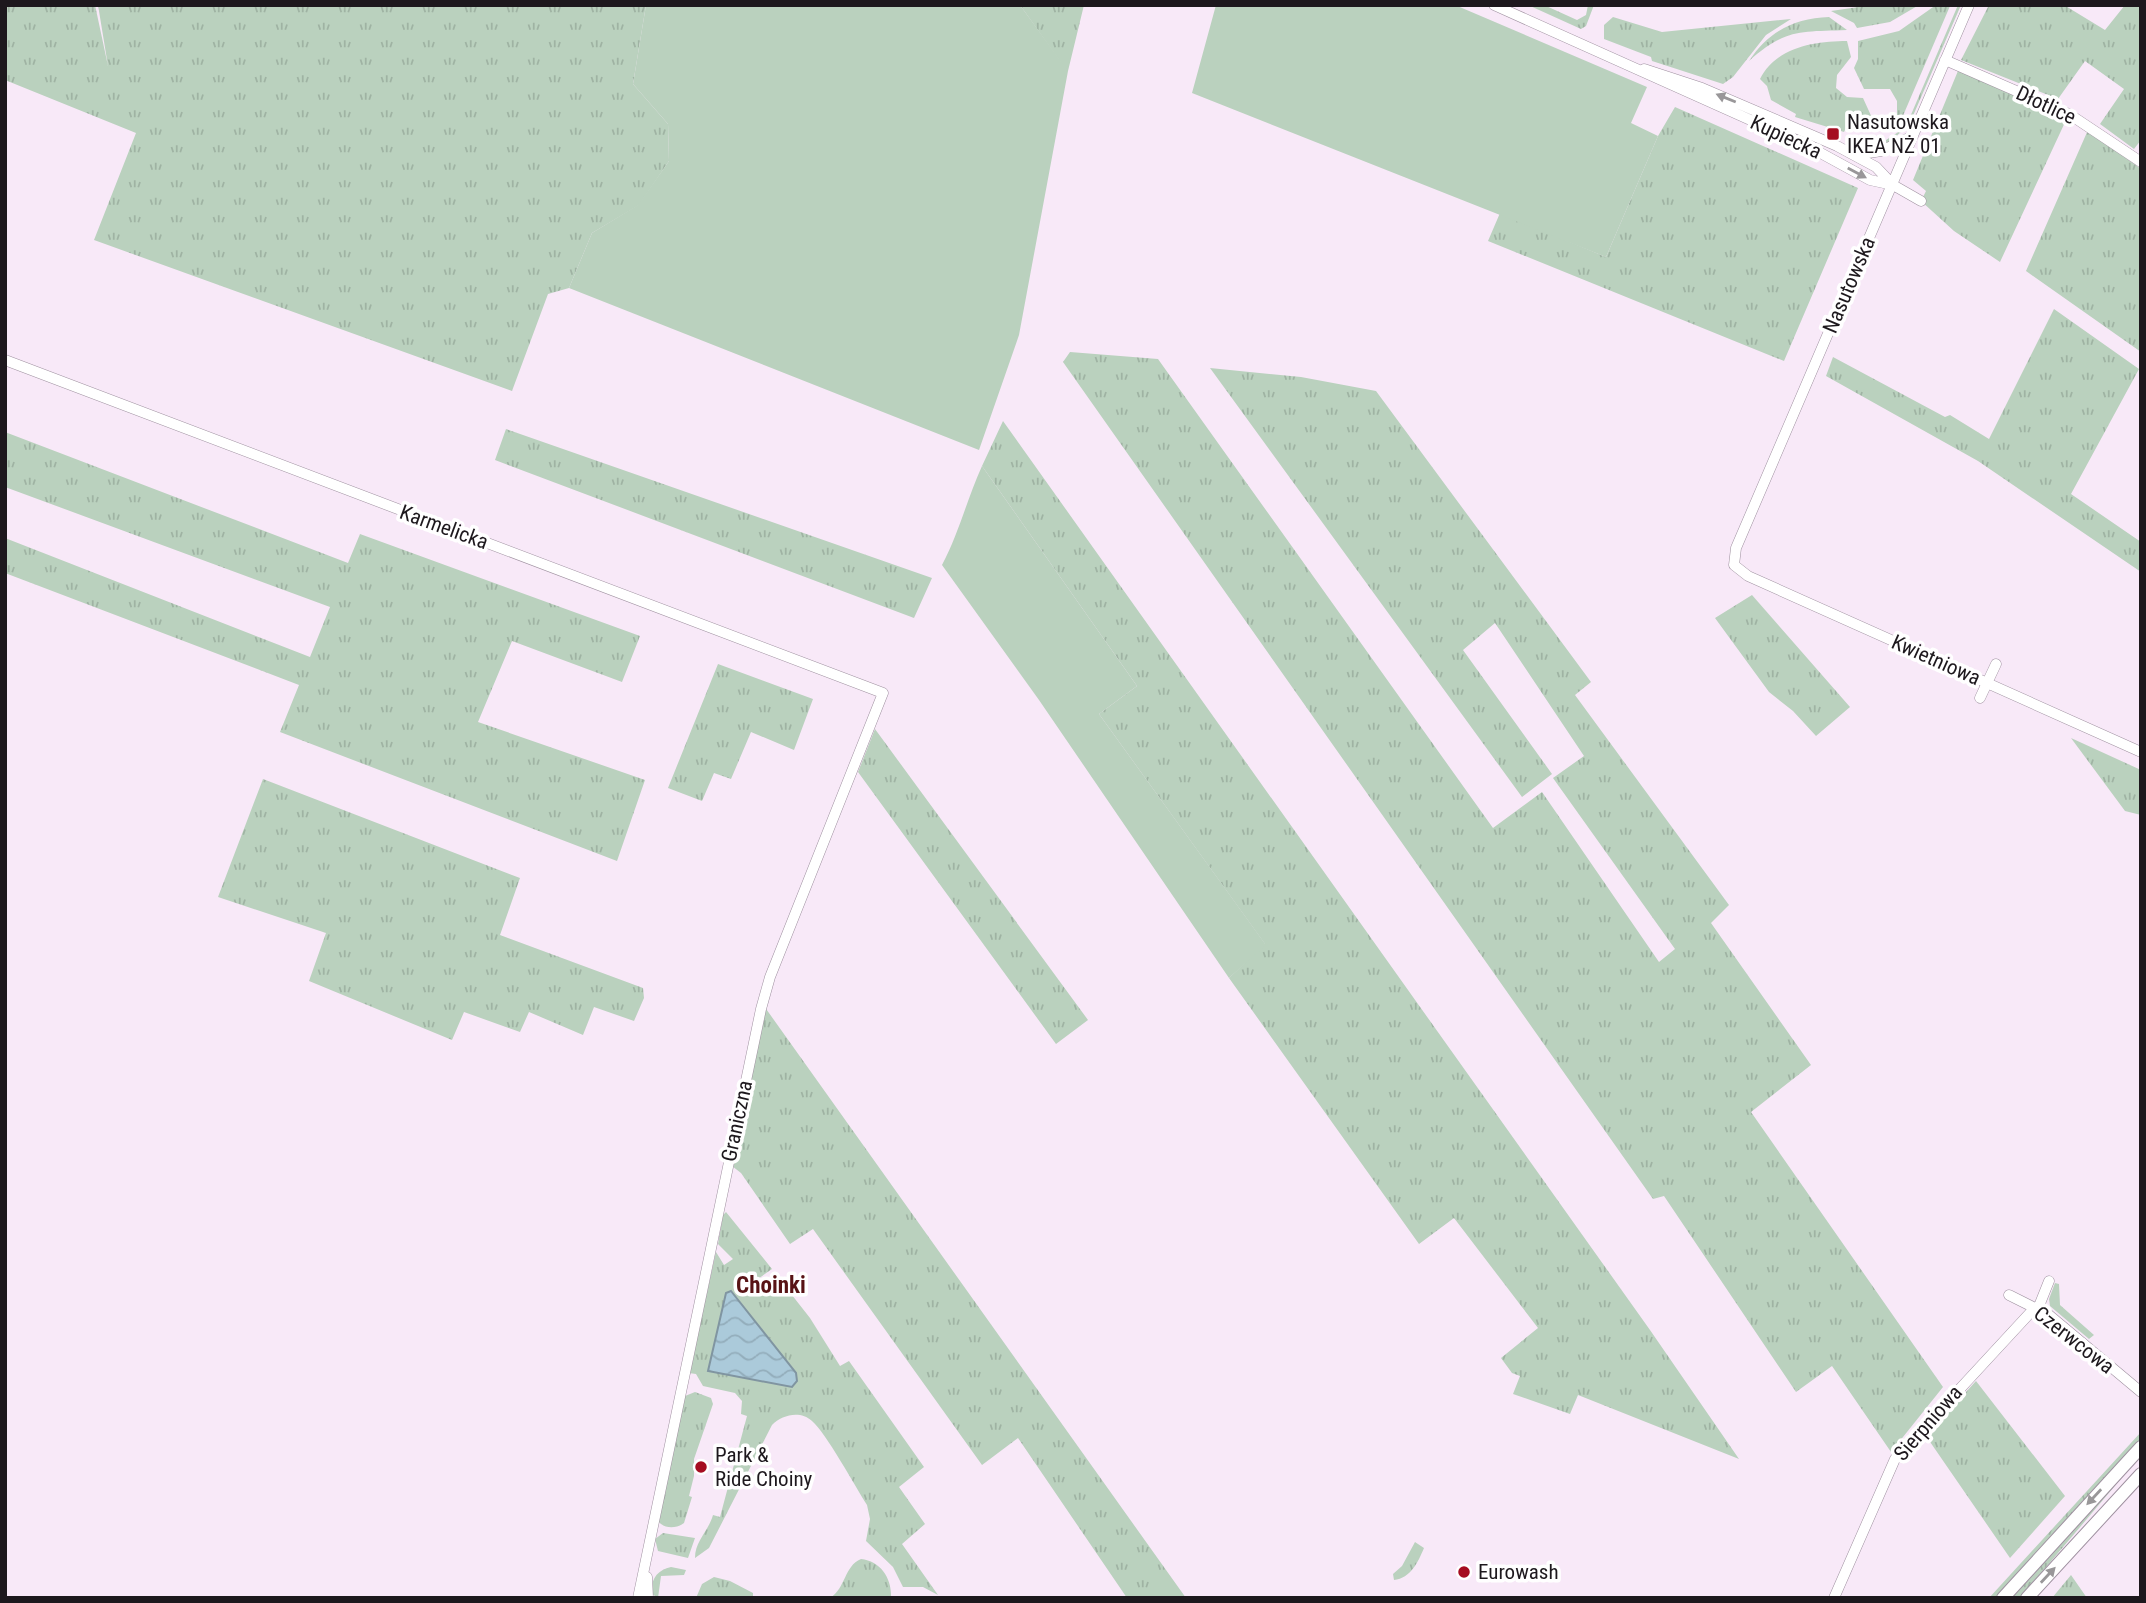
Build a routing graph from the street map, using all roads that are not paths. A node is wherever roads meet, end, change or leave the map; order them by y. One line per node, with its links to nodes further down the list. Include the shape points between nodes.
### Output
1 (1494, 5): 4 (street, Kupiecka)
2 (1969, 5): 3 (street, Nasutowska)
3 (1945, 60): 5 (street, Nasutowska); 7 (street, Dłotlice, via 2069,114)
4 (1636, 67): 6 (street, Kupiecka, one-way to 4, via 1702,88); 8 (street, Kupiecka, one-way to 8, via 1870,180)
5 (1913, 136): 6 (street, via 1881,151); 8 (street, Nasutowska)
6 (1855, 155): 8 (street, Kupiecka, via 1876,167)
7 (2141, 162)
8 (1893, 185): 9 (street); 11 (street, Nasutowska, via 1736,548)
9 (1921, 201)
10 (5, 360): 14 (street, Karmelicka)
11 (1734, 565): 13 (street, Kwietniowa, via 1748,576)
12 (1996, 664): 13 (street)
13 (1987, 683): 15 (street); 16 (street, Kwietniowa)
14 (883, 692): 23 (street, Graniczna, via 761,1009 650,1528)
15 (1980, 698)
16 (2141, 752)
17 (2049, 1280): 19 (street)
18 (2008, 1295): 19 (street, Czerwcowa)
19 (2037, 1311): 20 (street, Czerwcowa, via 2049,1315); 26 (street, Sierpniowa, via 2030,1313 1895,1459)
20 (2139, 1394)
21 (2141, 1447): 27 (street, one-way to 27)
22 (2141, 1474): 28 (street, one-way to 22)
23 (646, 1566): 24 (street, Graniczna); 25 (street, Graniczna)
24 (638, 1598)
25 (648, 1598)
26 (1834, 1598)
27 (2003, 1598)
28 (2027, 1598)

